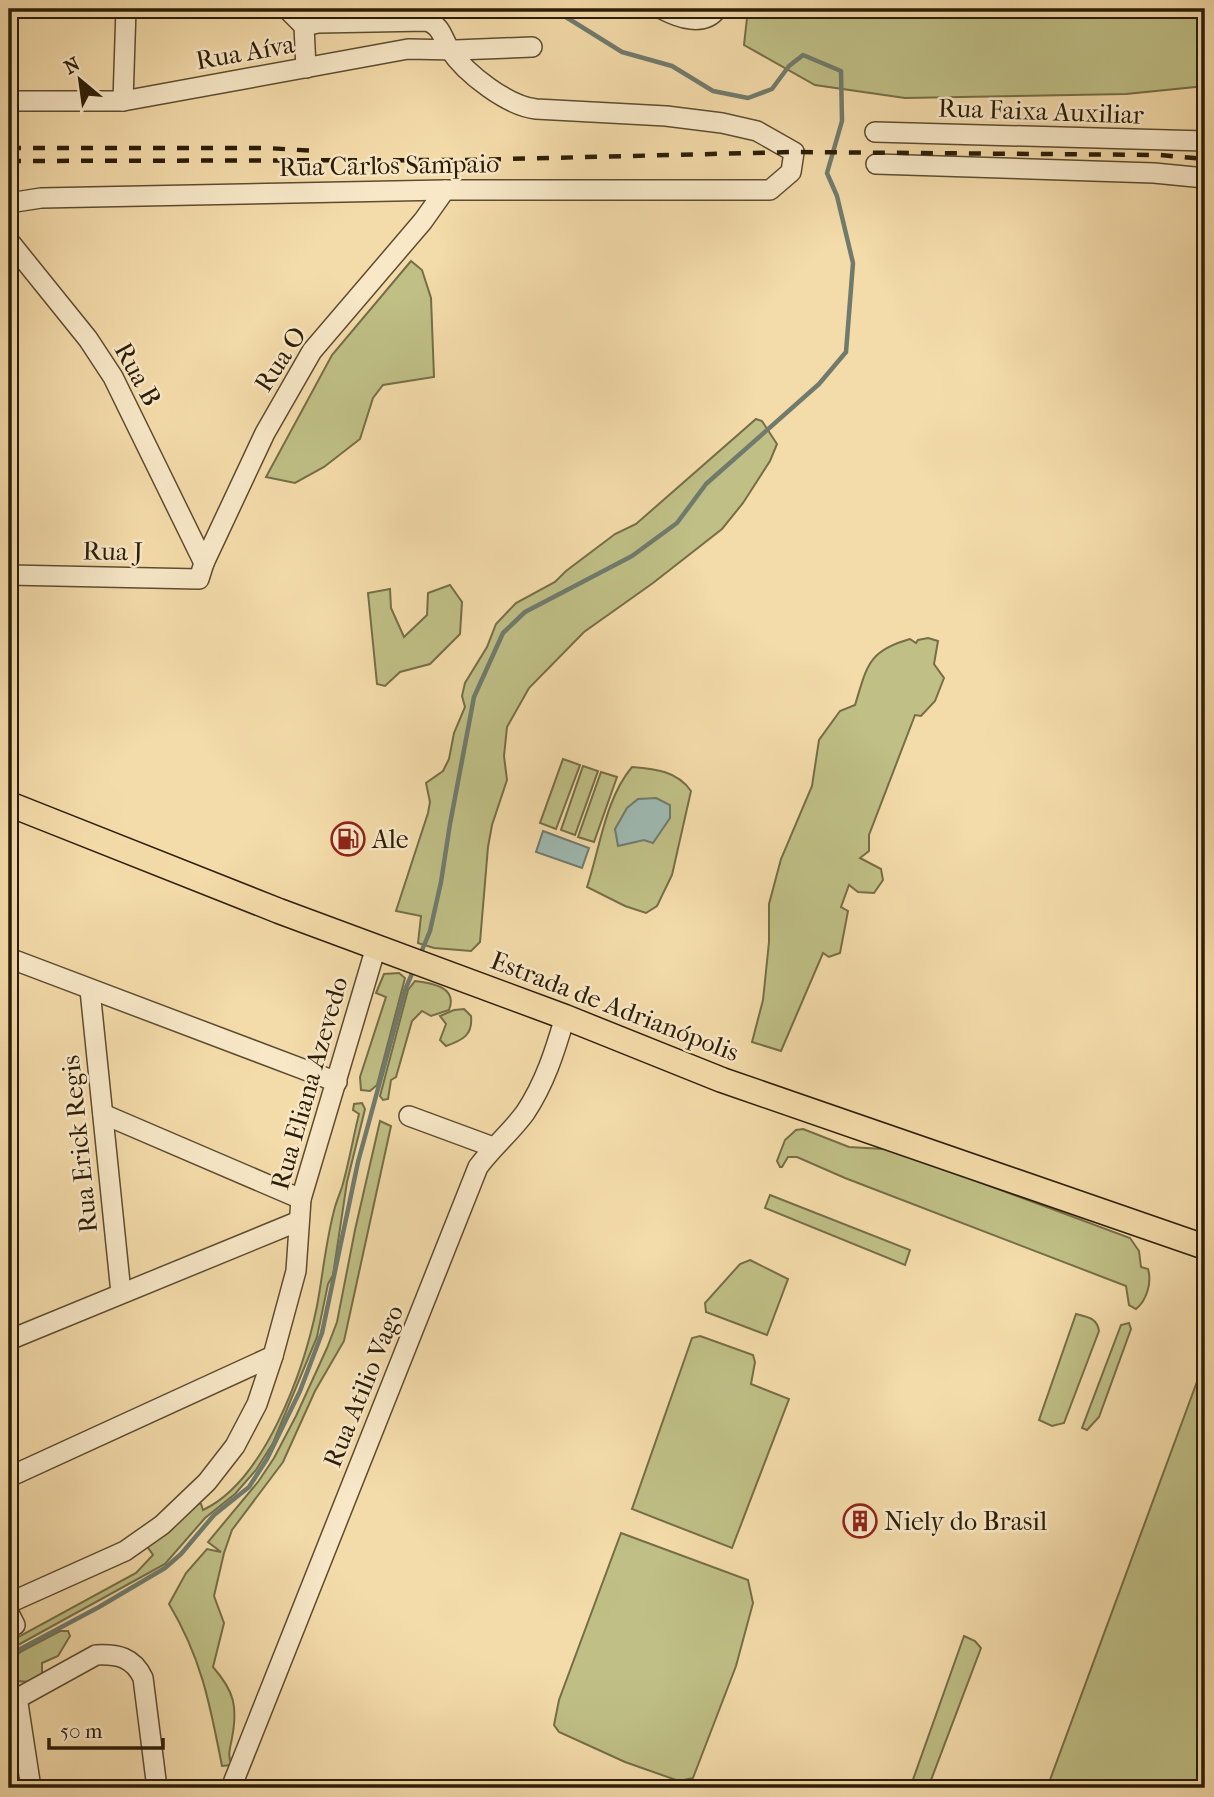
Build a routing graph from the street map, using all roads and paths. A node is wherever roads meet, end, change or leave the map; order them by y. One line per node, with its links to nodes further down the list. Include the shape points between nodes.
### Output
1 (126, 9): 10 (street)
2 (287, 9): 5 (street)
3 (662, 9): 4 (street, via 688,19 705,19)
4 (715, 11)
5 (303, 26): 7 (street, via 427,21 438,27); 8 (street)
6 (533, 47): 7 (street, Rua Aíva)
7 (450, 50): 8 (street, Rua Aíva, via 408,49); 15 (street, Rua Carlos Sampaio, via 502,96 527,108 722,123 757,131 794,152 791,172 770,190)
8 (306, 68): 10 (street, Rua Aíva)
9 (9, 101): 10 (street, Rua Aíva)
10 (123, 101)
11 (875, 132): 12 (street, Rua Faixa Auxiliar)
12 (1205, 141)
13 (876, 164): 14 (street)
14 (1205, 178)
15 (445, 190): 16 (street, Rua Carlos Sampaio, via 41,198); 18 (street, Rua O, via 312,351)
16 (9, 203)
17 (9, 241): 18 (street, Rua B, via 113,377)
18 (201, 555): 19 (street, Rua J, via 199,579)
19 (9, 575)
20 (9, 804): 21 (main road, Estrada de Adrianópolis)
21 (383, 950): 24 (main road, Estrada de Adrianópolis); 25 (street, Rua Eliana Azevedo)
22 (9, 958): 23 (street)
23 (90, 990): 25 (street); 26 (street, Rua Erick Regis)
24 (565, 1017): 28 (street, Rua Atilio Vago, via 540,1088 523,1115); 31 (main road, Estrada de Adrianópolis, via 722,1080)
25 (337, 1082): 29 (street, Rua Eliana Azevedo)
26 (103, 1114): 29 (street); 32 (street, Rua Erick Regis)
27 (409, 1116): 28 (street)
28 (493, 1147): 40 (street, Rua Atilio Vago, via 478,1167)
29 (301, 1199): 30 (street, Rua Eliana Azevedo)
30 (299, 1221): 32 (street); 34 (street, Rua Eliana Azevedo, via 296,1271)
31 (1205, 1247)
32 (121, 1293): 33 (street)
33 (9, 1340)
34 (273, 1356): 35 (street); 36 (street, Rua Eliana Azevedo, via 257,1404 235,1446 207,1482 162,1525 125,1551)
35 (9, 1477)
36 (9, 1603)
37 (13, 1700): 38 (street, via 96,1655 126,1658 143,1678); 39 (street)
38 (160, 1786)
39 (32, 1788)
40 (232, 1788)

